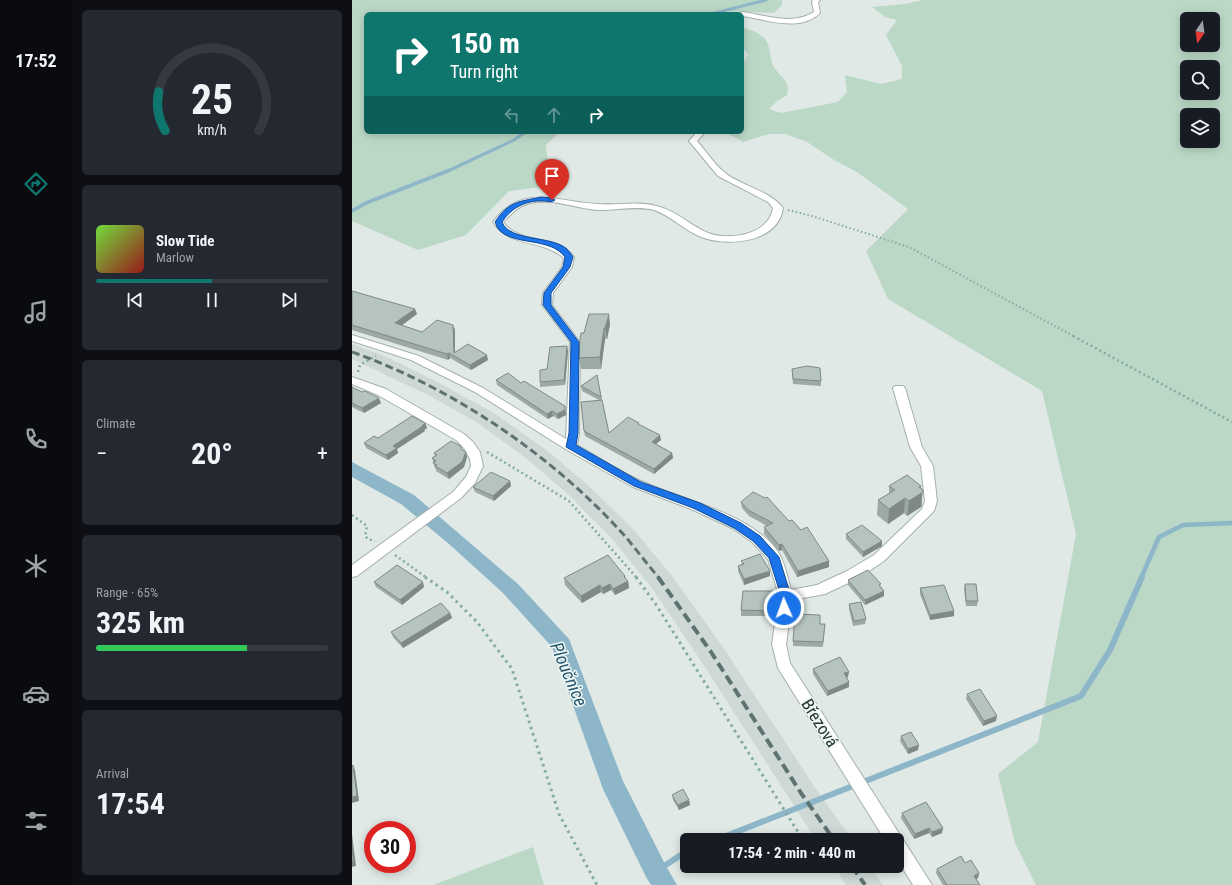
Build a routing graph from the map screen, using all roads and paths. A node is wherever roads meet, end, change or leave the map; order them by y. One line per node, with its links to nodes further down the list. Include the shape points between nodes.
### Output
1 (816, 0): 2 (street, via 817,13 805,21 781,21)
2 (744, 14)
3 (699, 134): 4 (street, via 693,141 721,174 771,200)
4 (778, 208): 9 (path, via 812,216 909,247); 11 (street, via 778,215 772,224 744,238 706,235 666,212 650,206 596,207 541,199 513,206 505,212 498,222 501,229 550,244 564,250 569,257 567,267 548,293 547,305 575,342 574,433)
5 (352, 338): 6 (street)
6 (386, 349): 7 (path, via 360,366); 11 (street, via 415,358 479,390)
7 (355, 381): 10 (street, via 382,392 460,437)
8 (899, 388): 15 (street, via 916,447 927,466 931,501 928,511 879,558 852,575 820,590)
9 (1232, 422)
10 (472, 447): 13 (street, via 478,466 468,485); 16 (path, via 491,453 569,501 622,559 643,585)
11 (571, 447): 15 (street, via 637,484 738,525 757,539 774,557)
12 (352, 516): 13 (path, via 367,526 365,536 368,539 378,541)
13 (385, 548): 14 (street); 19 (path, via 447,592 477,622 512,669 559,814)
14 (352, 572)
15 (786, 596): 17 (street, Březová, via 779,644 783,664)
16 (799, 833)
17 (890, 833)
18 (904, 855): 20 (street)
19 (597, 885)
20 (923, 885)

